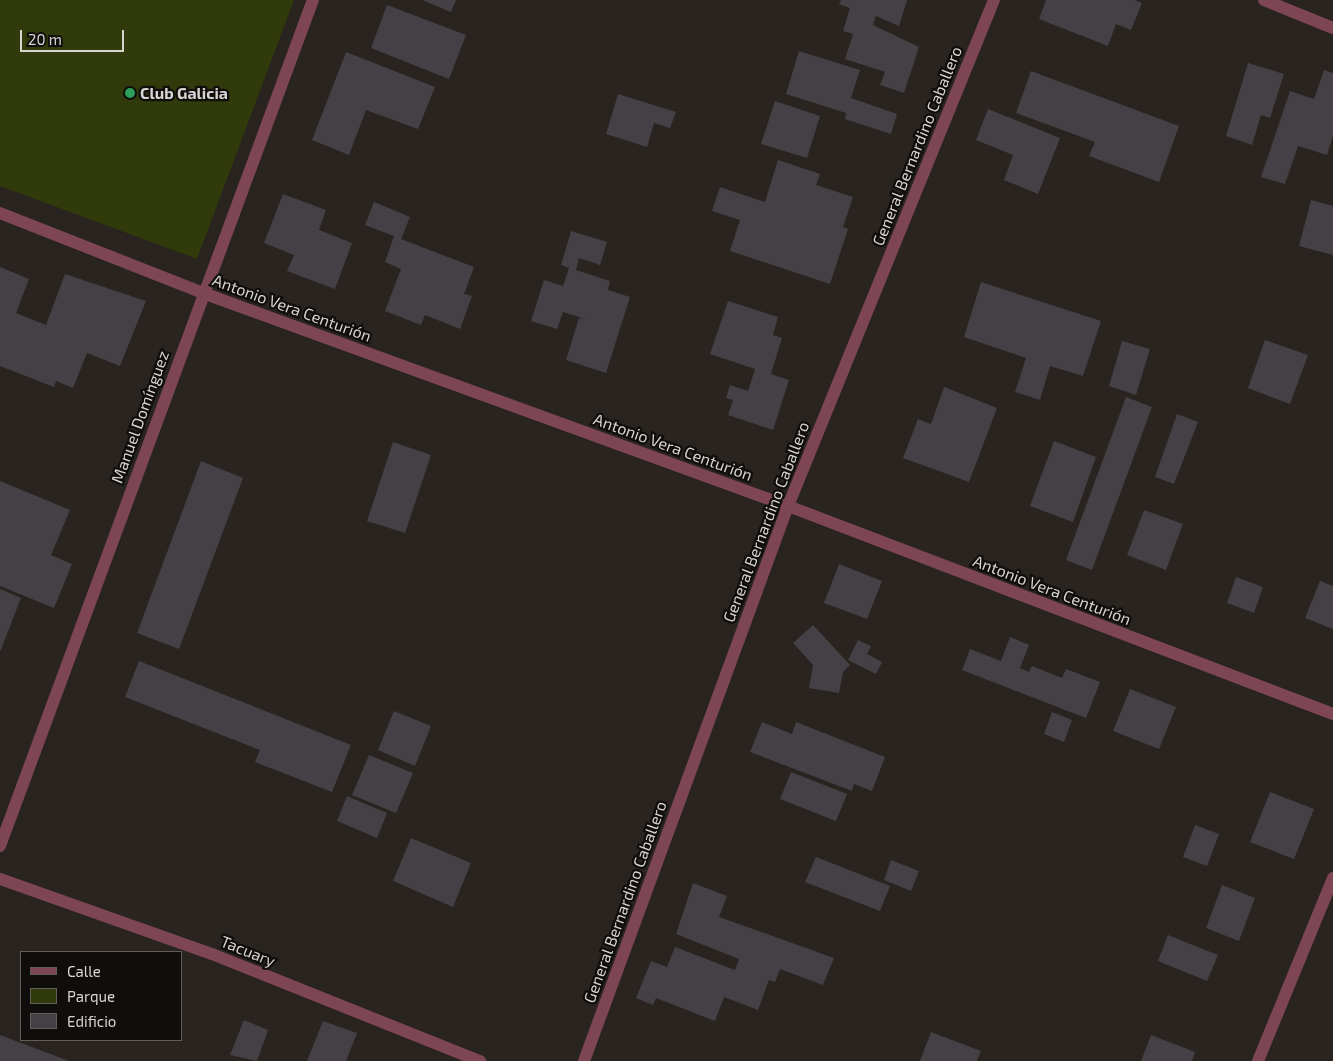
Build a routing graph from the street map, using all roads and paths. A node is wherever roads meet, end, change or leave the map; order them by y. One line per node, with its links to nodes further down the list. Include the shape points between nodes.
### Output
1 (313, 0): 6 (street, Manuel Domínguez)
2 (994, 0): 7 (street, General Bernardino Caballero)
3 (1264, 0): 4 (street)
4 (1333, 28)
5 (0, 213): 6 (street, Antonio Vera Centurión)
6 (203, 293): 7 (street, Antonio Vera Centurión); 9 (street, Manuel Domínguez)
7 (788, 506): 8 (street, Antonio Vera Centurión); 13 (street, General Bernardino Caballero)
8 (1333, 714)
9 (0, 846)
10 (1333, 878): 14 (street)
11 (0, 879): 12 (street, Tacuary, via 212,954)
12 (480, 1061)
13 (584, 1061)
14 (1258, 1061)

